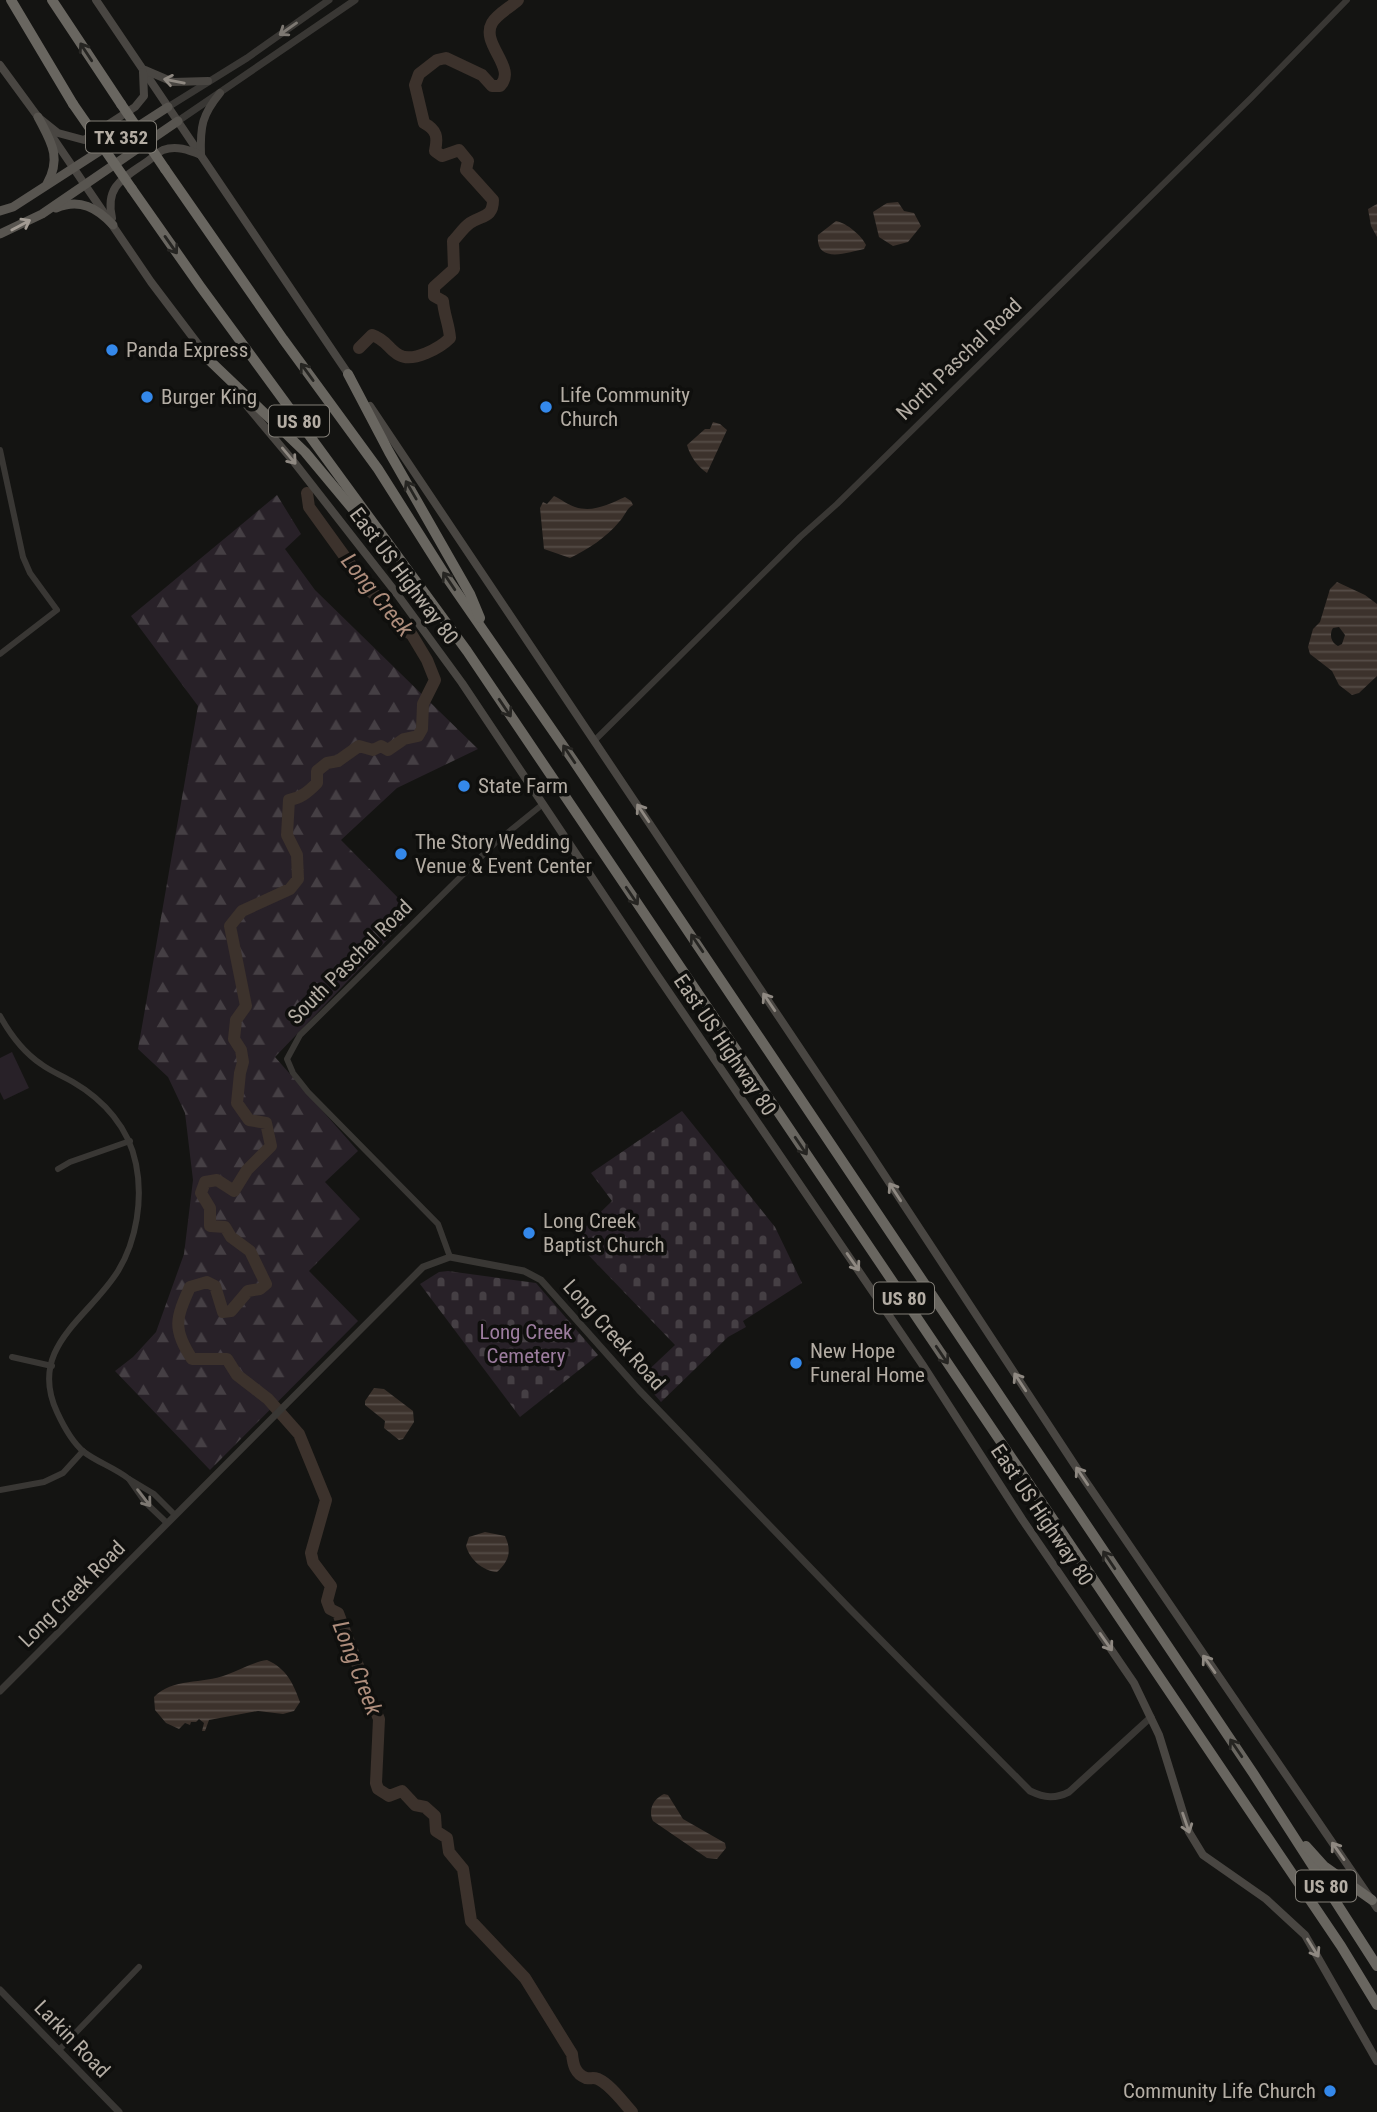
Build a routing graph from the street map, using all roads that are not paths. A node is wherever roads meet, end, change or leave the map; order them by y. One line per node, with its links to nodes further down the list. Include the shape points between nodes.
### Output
1 (11, 0): 26 (highway, US 80, one-way to 26, bridge, via 73,104 132,189)
2 (52, 0): 25 (highway, US 80, one-way to 2, bridge, via 378,469 164,169)
3 (96, 0): 8 (main road)
4 (329, 0): 9 (street, one-way to 9)
5 (355, 0): 10 (street)
6 (1347, 0): 28 (street, North Paschal Road)
7 (0, 65): 12 (main road, East US Highway 80)
8 (142, 69): 9 (main road, one-way to 8, via 173,82); 11 (main road); 12 (main road, via 144,96 135,107 84,140 58,133)
9 (208, 81): 11 (street)
10 (220, 93): 13 (street); 14 (main road, via 203,118)
11 (168, 107): 13 (main road); 15 (main road, TX 352)
12 (38, 117): 15 (main road, East US Highway 80); 17 (main road, via 54,149 54,171)
13 (178, 121): 14 (main road); 16 (main road, TX 352)
14 (201, 155): 20 (main road, via 183,148 164,150 121,180 112,191 109,206); 23 (main road)
15 (75, 167): 16 (main road, East US Highway 80); 17 (main road, TX 352)
16 (86, 183): 19 (main road, TX 352); 20 (main road, East US Highway 80)
17 (46, 185): 18 (main road, TX 352)
18 (0, 211)
19 (41, 214): 20 (main road, via 65,204 85,204); 21 (main road, TX 352, one-way to 19)
20 (113, 225): 22 (main road, East US Highway 80)
21 (0, 234)
22 (209, 360): 26 (highway, via 305,452); 29 (main road, East US Highway 80, one-way to 29, via 397,594 463,683)
23 (348, 374): 25 (highway, one-way to 23, via 471,594); 28 (main road)
24 (0, 450): 27 (street, via 23,557 57,610)
25 (488, 636): 43 (highway, US 80, one-way to 25)
26 (467, 651): 45 (highway, US 80, one-way to 45)
27 (0, 654)
28 (594, 741): 44 (main road, one-way to 28, via 1082,1476)
29 (542, 804): 33 (street, South Paschal Road, via 495,843 300,1035 287,1059 307,1091 438,1224); 42 (main road, East US Highway 80, one-way to 42, via 922,1364 1134,1683)
30 (0, 1017): 31 (street, via 41,1065 96,1096)
31 (130, 1141): 32 (street); 35 (street, via 141,1191 130,1242 120,1269 103,1293 65,1333)
32 (58, 1169)
33 (450, 1257): 39 (street, Long Creek Road, via 422,1267); 42 (street, Long Creek Road, via 524,1271 541,1280 639,1390 1030,1791 1051,1798 1069,1792)
34 (12, 1357): 35 (street)
35 (52, 1366): 36 (street, via 51,1400)
36 (83, 1451): 37 (street); 38 (street, via 63,1473 44,1482)
37 (129, 1479): 39 (street, via 154,1494); 40 (street, one-way to 40)
38 (0, 1490)
39 (175, 1515): 40 (street, Long Creek Road)
40 (167, 1523): 41 (street, Long Creek Road)
41 (0, 1691)
42 (1151, 1717): 52 (main road, East US Highway 80, one-way to 52, via 1194,1843 1305,1935)
43 (1273, 1805): 44 (highway, via 1324,1866); 46 (highway, US 80)
44 (1375, 1902)
45 (1341, 1946): 49 (highway, US 80); 50 (highway)
46 (1377, 1966)
47 (139, 1967): 51 (street)
48 (0, 1990): 51 (street, Larkin Road)
49 (1377, 2005)
50 (1377, 2016)
51 (59, 2050): 53 (street, Larkin Road)
52 (1377, 2061)
53 (119, 2112)

